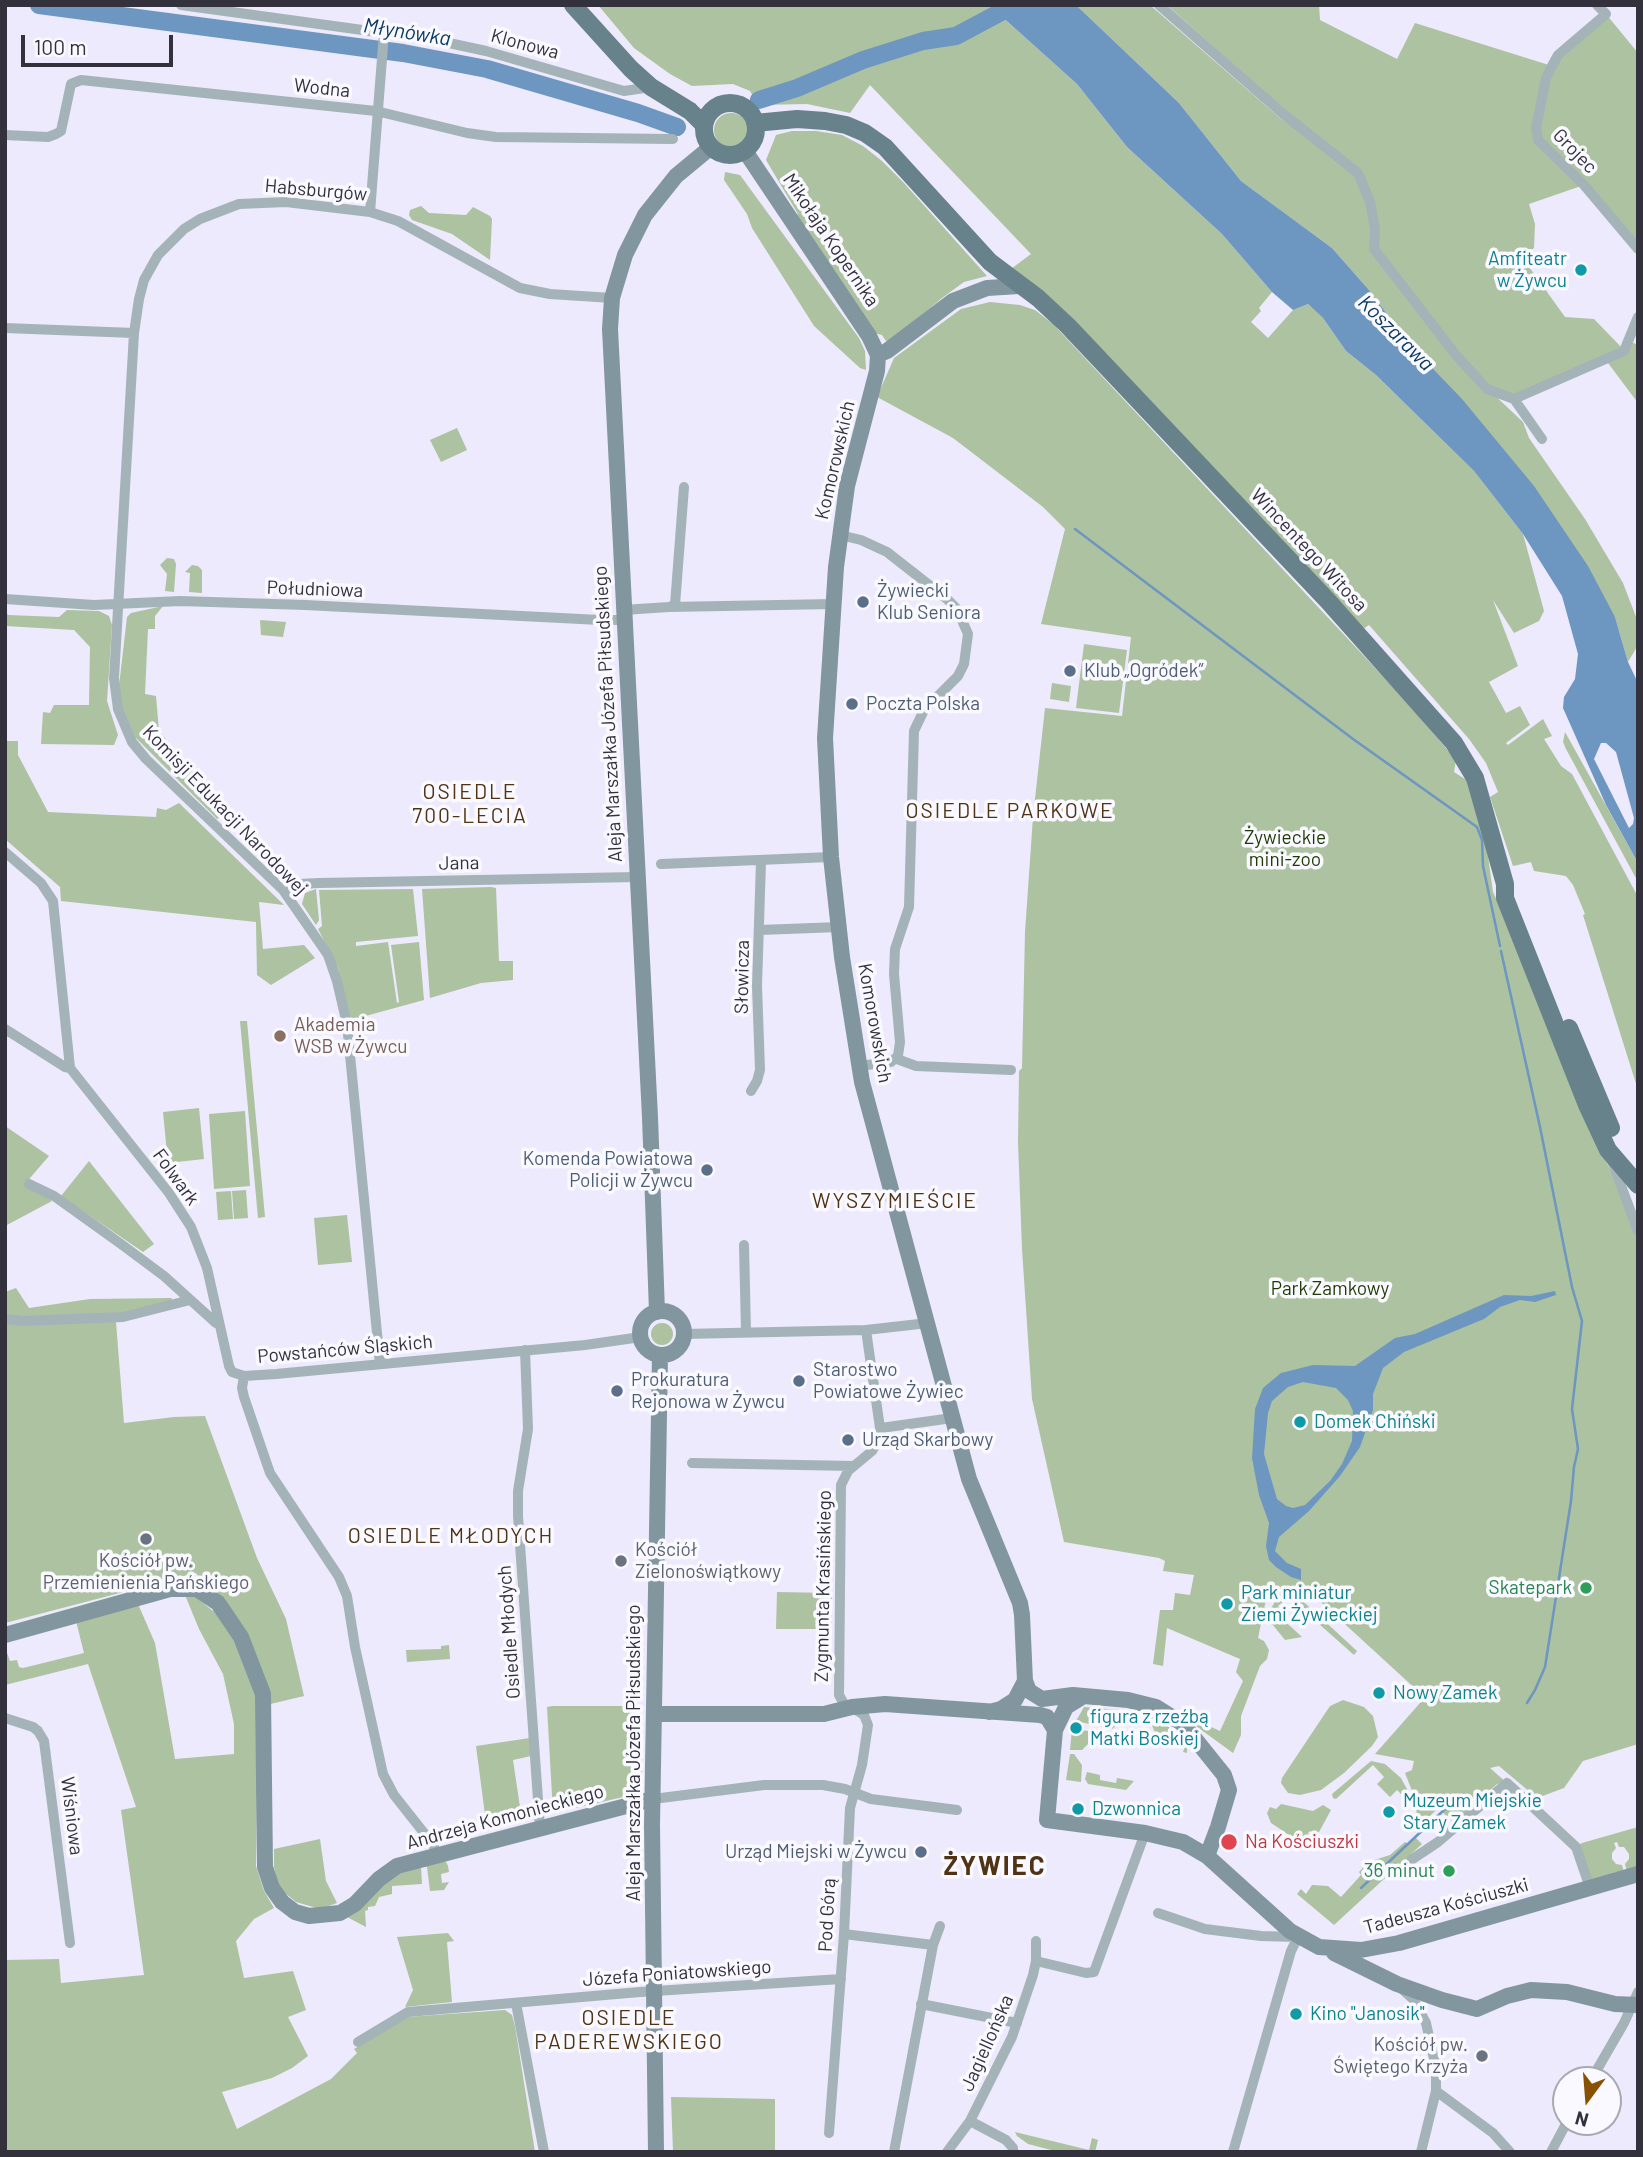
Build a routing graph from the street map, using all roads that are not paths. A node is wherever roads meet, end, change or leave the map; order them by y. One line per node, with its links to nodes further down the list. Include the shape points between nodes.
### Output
1 (181, 5): 6 (street, Klonowa)
2 (272, 5): 6 (street)
3 (573, 5): 8 (main road)
4 (1160, 5): 26 (street, via 1358,173 1370,202 1374,249 1487,389)
5 (1597, 5): 19 (street, Grojec, via 1606,14 1558,55 1546,78 1536,128 1538,141 1584,185)
6 (276, 18): 7 (street, Klonowa)
7 (384, 33): 9 (street, Klonowa, via 486,51 624,91); 11 (street)
8 (615, 49): 9 (main road); 10 (main road, via 696,101)
9 (651, 87): 13 (main road)
10 (715, 108): 12 (main road, via 739,105); 13 (main road)
11 (376, 111): 14 (street, Wodna, via 81,80 71,84 61,131 48,137); 15 (street, Wodna, via 496,138); 18 (street)
12 (755, 122): 17 (main road, via 755,138); 20 (main road, Wincentego Witosa, via 825,121 864,133 885,147 990,262)
13 (704, 125): 16 (main road)
14 (5, 135)
15 (673, 139)
16 (711, 147): 17 (main road, via 731,156); 21 (street, Aleja Marszałka Józefa Piłsudskiego, via 676,176 645,215 625,255)
17 (745, 151): 25 (street, Mikołaja Kopernika)
18 (370, 212): 21 (street, Habsburgów, via 398,221 520,288); 24 (street, Habsburgów, via 261,202 239,204 200,219 173,240 150,268)
19 (1638, 249)
20 (1019, 286): 25 (street, via 962,296); 40 (main road, Wincentego Witosa, via 1077,336 1328,601 1454,743 1475,778)
21 (612, 298): 34 (street, Aleja Marszałka Józefa Piłsudskiego, via 610,342)
22 (1638, 317): 26 (street, via 1625,351)
23 (5, 328): 24 (street)
24 (134, 333): 31 (street, Habsburgów)
25 (878, 355): 29 (street, Komorowskich)
26 (1514, 399): 27 (street)
27 (1542, 439)
28 (684, 487): 33 (street, via 677,596 675,605)
29 (840, 535): 32 (street, Komorowskich); 45 (street, via 887,552 957,609 968,634 965,662 958,676 924,710 914,731 909,907 895,949)
30 (5, 599): 31 (street, Południowa)
31 (120, 604): 34 (street, Południowa, via 281,604 600,621); 41 (street, Komisji Edukacji Narodowej, via 115,695 132,742)
32 (833, 604): 33 (street, Południowa); 36 (street, Komorowskich, via 825,738)
33 (669, 607): 34 (street, Południowa)
34 (623, 615): 39 (street, Aleja Marszałka Józefa Piłsudskiego)
35 (5, 852): 47 (street, via 41,883 52,901)
36 (831, 857): 37 (street); 42 (street, Komorowskich)
37 (761, 861): 38 (street); 43 (street, Słowicza)
38 (661, 864)
39 (637, 877): 41 (street, Jana, via 299,884); 57 (street, Aleja Marszałka Józefa Piłsudskiego)
40 (1505, 884): 50 (main road, Wincentego Witosa, via 1504,898); 51 (main road, Wincentego Witosa, via 1515,897 1607,1120)
41 (283, 890): 67 (street, Komisji Edukacji Narodowej, via 328,955 347,1024)
42 (839, 928): 43 (street); 46 (street, Komorowskich)
43 (760, 930): 49 (street, Słowicza, via 760,1070)
44 (5, 1029): 47 (street, Folwark)
45 (897, 1059): 46 (street); 48 (street, via 916,1066)
46 (859, 1066): 59 (street, Komorowskich)
47 (70, 1068): 60 (street, Folwark, via 191,1227)
48 (1011, 1070)
49 (751, 1091)
50 (1608, 1150): 53 (main road, Wincentego Witosa); 54 (street)
51 (1638, 1170)
52 (29, 1184): 56 (street, via 69,1207)
53 (1638, 1185)
54 (1636, 1220)
55 (744, 1245): 62 (street)
56 (190, 1300): 58 (street, via 123,1317); 60 (street)
57 (657, 1312): 63 (street, via 679,1319); 64 (street, via 644,1321)
58 (5, 1319)
59 (928, 1323): 61 (street); 69 (street, Komorowskich)
60 (219, 1324): 68 (street, Folwark, via 229,1366)
61 (866, 1330): 62 (street); 70 (street)
62 (746, 1332): 63 (street)
63 (684, 1334): 66 (street, via 674,1352)
64 (641, 1337): 65 (street, Powstańców Śląskich); 66 (street, via 648,1349)
65 (525, 1350): 67 (street, Powstańców Śląskich); 84 (street, Osiedle Młodych, via 528,1429 518,1516)
66 (660, 1355): 78 (street, Aleja Marszałka Józefa Piłsudskiego)
67 (380, 1364): 68 (street, Powstańców Śląskich)
68 (244, 1376): 86 (street, Powstańców Śląskich, via 244,1397 270,1473 347,1596 383,1774)
69 (953, 1418): 70 (street); 74 (street, Komorowskich, via 969,1479 1020,1604)
70 (881, 1428): 72 (street, Zygmunta Krasińskiego, via 872,1451)
71 (692, 1463): 72 (street, Zygmunta Krasińskiego)
72 (854, 1466): 76 (street, Zygmunta Krasińskiego, via 843,1478 840,1499 839,1695)
73 (5, 1635): 86 (street, Andrzeja Komonieckiego, via 170,1589 197,1589 229,1616 263,1694 265,1867 282,1902 309,1916 340,1913 397,1866)
74 (1025, 1681): 75 (street, via 1029,1691 1042,1699); 77 (street, via 1015,1700)
75 (1082, 1697): 80 (street, via 1066,1707); 87 (street, via 1108,1696 1156,1707 1183,1724 1213,1759 1228,1790)
76 (850, 1708): 77 (street, via 885,1704); 78 (street, via 824,1714); 81 (street, Pod Górą, via 864,1715 868,1725)
77 (989, 1712): 80 (street, via 1040,1715 1047,1717)
78 (655, 1714): 82 (street, Aleja Marszałka Józefa Piłsudskiego)
79 (5, 1718): 96 (street, Wiśniowa, via 33,1727 44,1741)
80 (1055, 1730): 85 (street, Tadeusza Kościuszki, via 1047,1820)
81 (854, 1793): 82 (street, Andrzeja Komonieckiego, via 835,1786 788,1784); 83 (street, Andrzeja Komonieckiego, via 867,1799); 93 (street, Pod Górą)
82 (653, 1799): 84 (street, Andrzeja Komonieckiego); 103 (street, Aleja Marszałka Józefa Piłsudskiego)
83 (957, 1810)
84 (540, 1829): 86 (street, Andrzeja Komonieckiego)
85 (1145, 1833): 87 (street, Tadeusza Kościuszki, via 1182,1842); 100 (street, via 1094,1972)
86 (438, 1856)
87 (1207, 1856): 94 (street, Tadeusza Kościuszki)
88 (1411, 1860): 90 (street, via 1507,1783 1576,1847)
89 (1638, 1874): 90 (street, Tadeusza Kościuszki)
90 (1590, 1888): 97 (street, Tadeusza Kościuszki)
91 (1158, 1913): 94 (street, via 1205,1929)
92 (940, 1926): 98 (street)
93 (844, 1934): 98 (street); 101 (street, Pod Górą)
94 (1298, 1937): 99 (street, Tadeusza Kościuszki); 121 (street)
95 (1036, 1941): 100 (street, Jagiellońska)
96 (70, 1942)
97 (1399, 1943): 99 (street, Tadeusza Kościuszki, via 1361,1950); 102 (street, via 1383,1960)
98 (933, 1945): 107 (street)
99 (1322, 1948): 102 (street)
100 (1036, 1961): 108 (street, Jagiellońska)
101 (841, 1979): 103 (street, Józefa Poniatowskiego); 114 (street, Pod Górą)
102 (1394, 1982): 104 (street); 109 (street, via 1413,1999)
103 (653, 1991): 106 (street, Józefa Poniatowskiego); 117 (street, Aleja Marszałka Józefa Piłsudskiego)
104 (1442, 2000): 105 (street, via 1480,2009 1520,1992 1546,1990 1615,2004); 109 (street, via 1431,2005)
105 (1636, 2001): 111 (street)
106 (516, 2003): 110 (street, Józefa Poniatowskiego, via 408,2012); 116 (street)
107 (921, 2004): 108 (street); 118 (street)
108 (1017, 2023): 113 (street, Jagiellońska)
109 (1426, 2023): 112 (street)
110 (358, 2042)
111 (1599, 2066)
112 (1436, 2091): 122 (street); 123 (street, via 1493,2133)
113 (970, 2121): 119 (street, Jagiellońska); 120 (street, via 1006,2140)
114 (829, 2133)
115 (1560, 2136): 124 (street)
116 (544, 2152)
117 (656, 2152)
118 (894, 2152)
119 (947, 2152)
120 (1013, 2152)
121 (1233, 2152)
122 (1421, 2152)
123 (1510, 2152)
124 (1551, 2152)

